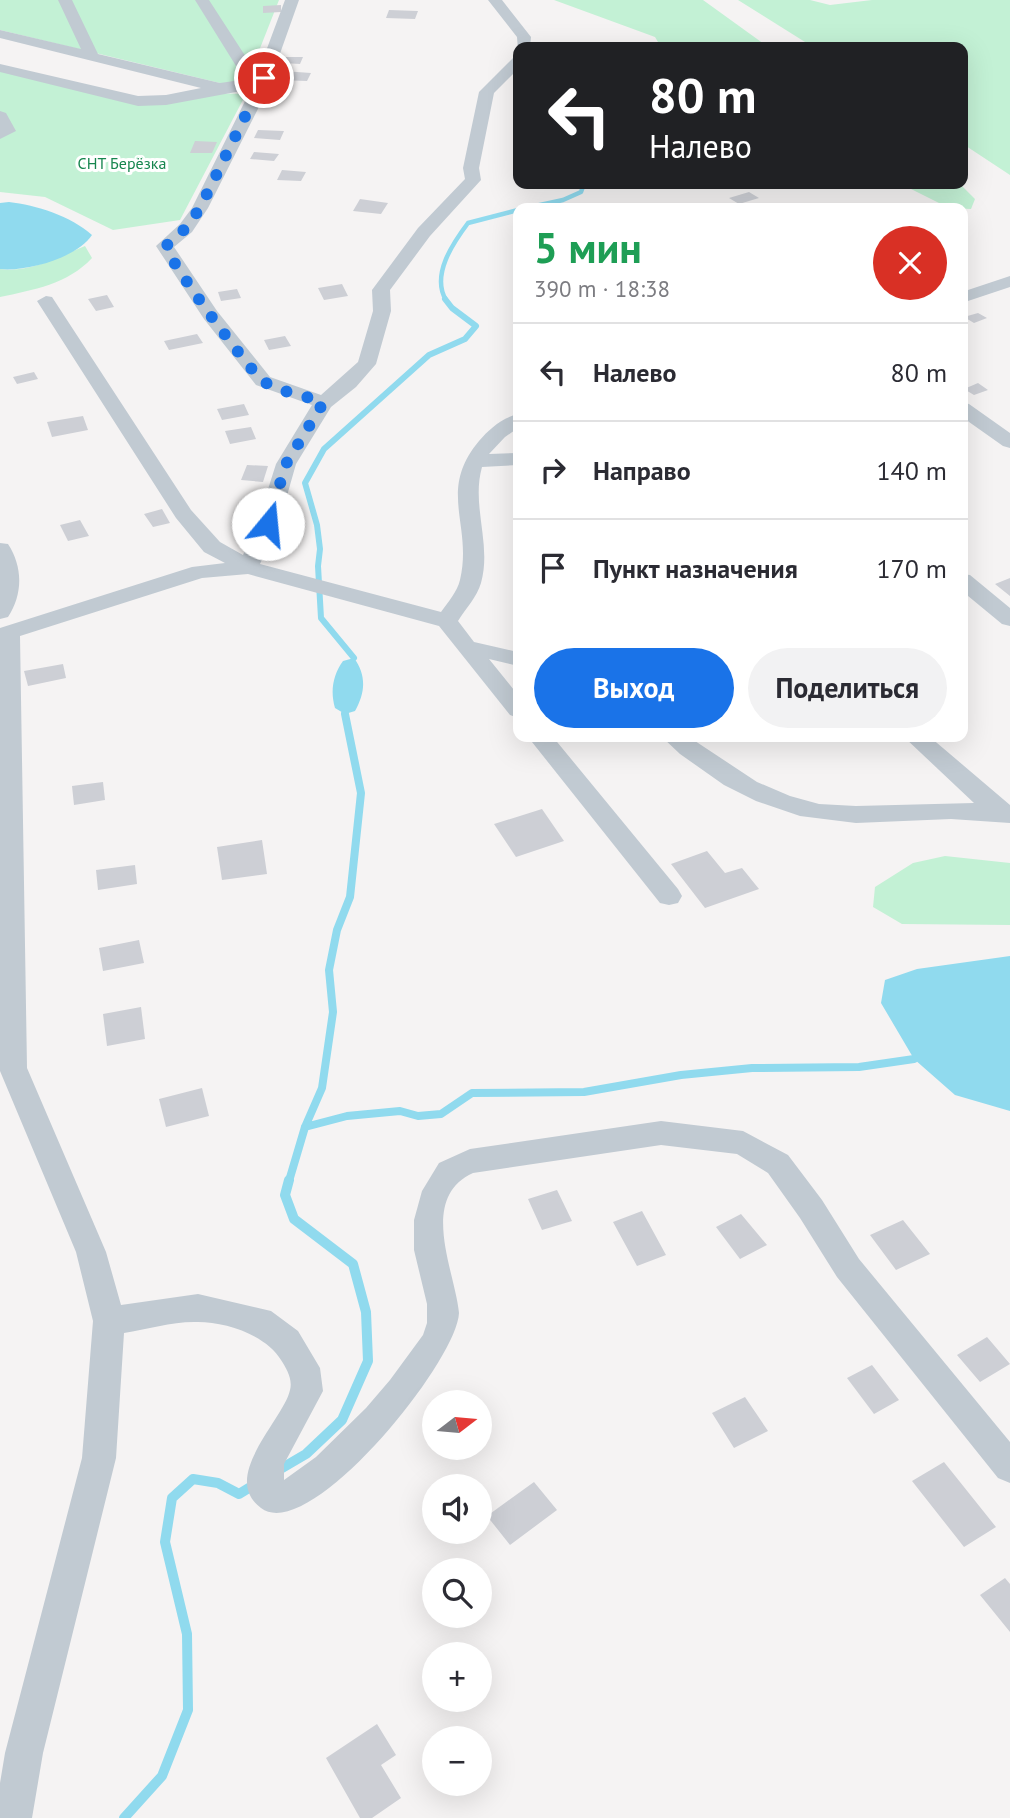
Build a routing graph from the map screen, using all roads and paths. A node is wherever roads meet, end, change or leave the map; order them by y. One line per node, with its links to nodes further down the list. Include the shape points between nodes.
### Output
1 (65, 0): 7 (street)
2 (202, 0): 10 (street, via 249,74 248,82)
3 (292, 0): 16 (street, via 258,93 200,208 166,246 182,276 261,380)
4 (495, 0): 6 (street)
5 (0, 34): 7 (street)
6 (524, 42)
7 (91, 55): 10 (street)
8 (513, 66): 16 (street, via 487,92 472,180 424,232 381,290 382,311 367,364)
9 (0, 68): 10 (street, via 150,102)
10 (220, 88)
11 (0, 116): 12 (street, via 8,131)
12 (0, 134)
13 (1010, 281): 14 (street)
14 (968, 296)
15 (46, 302): 23 (street, via 183,514 212,547)
16 (323, 403): 23 (street, via 286,464 268,524)
17 (968, 412): 19 (street)
18 (513, 422): 21 (street, via 499,428)
19 (1010, 442)
20 (513, 459): 21 (street)
21 (473, 461): 27 (street, via 465,490 474,559 471,582)
22 (0, 549): 25 (street, via 5,558)
23 (248, 567): 27 (street); 28 (street, via 200,572)
24 (968, 585): 26 (street)
25 (4, 590): 28 (street)
26 (1010, 619)
27 (447, 621): 29 (street)
28 (3, 626): 37 (street)
29 (466, 647): 30 (street); 31 (street)
30 (513, 658)
31 (513, 704)
32 (544, 742): 36 (street)
33 (680, 742): 35 (street, via 719,773 802,809 865,816 951,810)
34 (922, 742): 35 (street)
35 (1005, 814)
36 (669, 896)
37 (5, 929): 38 (street)
38 (6, 1071): 39 (street, via 91,1252)
39 (109, 1321): 40 (street, via 198,1308 260,1321 287,1341 304,1368 307,1391 267,1462 265,1488 273,1497 289,1495 367,1432 429,1356 443,1326 443,1302 429,1248 430,1205 448,1173 470,1161 661,1133 743,1143 778,1164 848,1268); 41 (street, via 99,1458 24,1754)
40 (1010, 1467)
41 (13, 1818)

